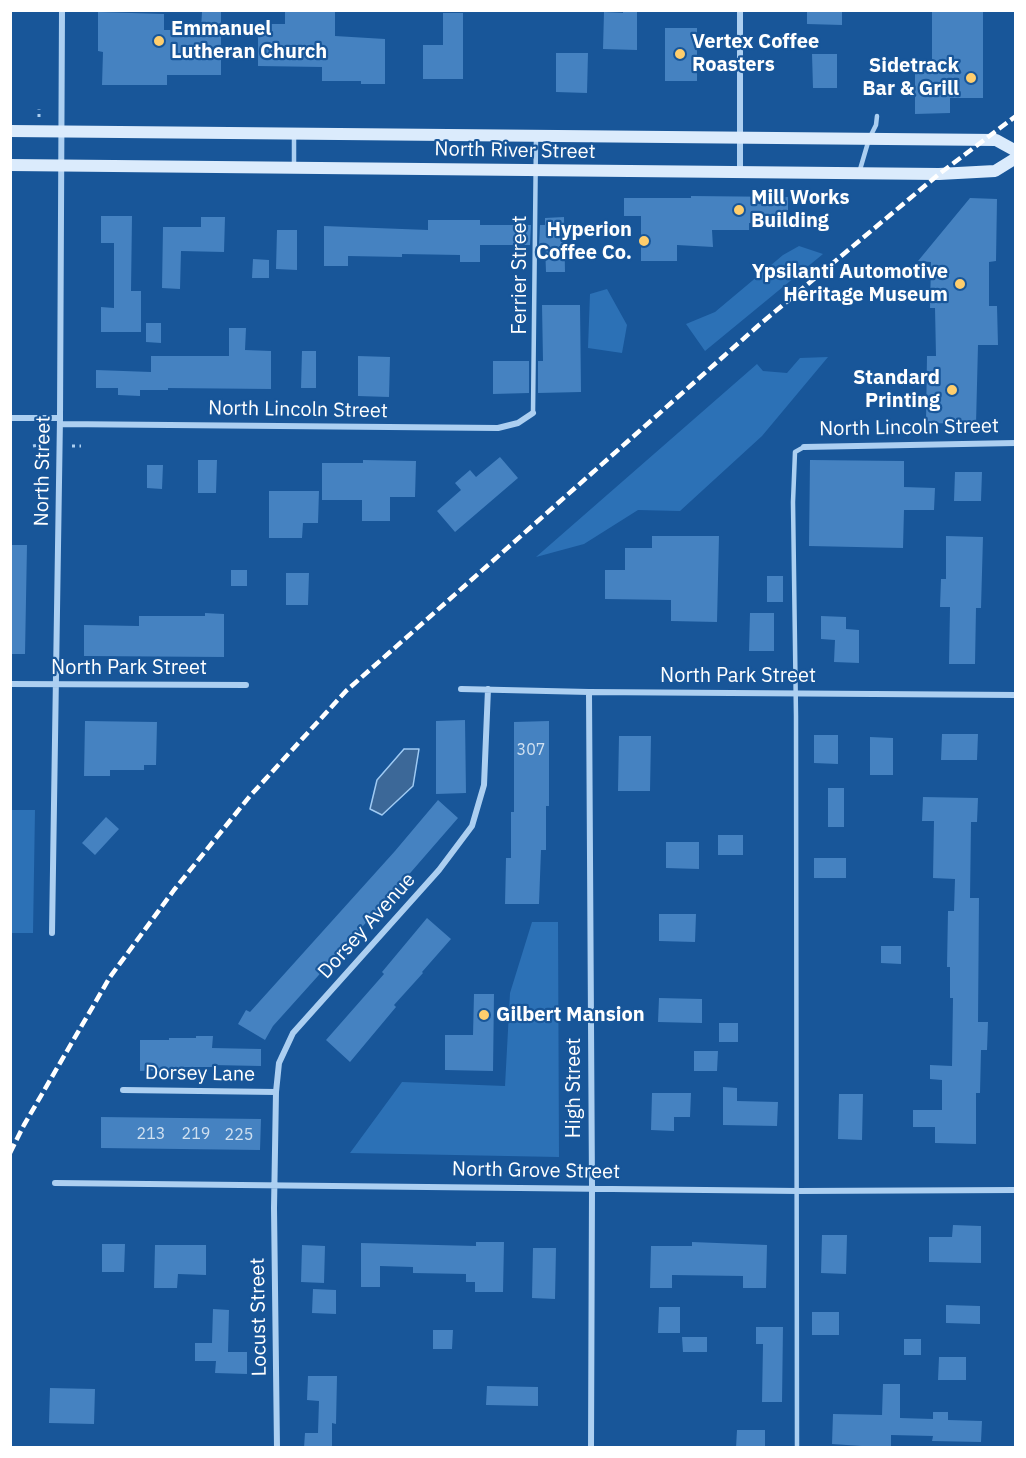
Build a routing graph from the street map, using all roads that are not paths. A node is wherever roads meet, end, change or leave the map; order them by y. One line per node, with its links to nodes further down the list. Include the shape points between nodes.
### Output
1 (62, 10): 5 (street, North Street)
2 (740, 10): 8 (street)
3 (877, 116): 9 (lane)
4 (10, 131): 5 (street, North River Street)
5 (62, 131): 6 (street, North River Street); 13 (street, North Street)
6 (294, 134): 7 (street, North River Street); 14 (lane)
7 (536, 137): 8 (street, North River Street); 15 (lane, Ferrier Street)
8 (740, 138): 9 (street, North River Street); 16 (street)
9 (869, 139): 10 (street, North River Street, via 996,140); 17 (lane)
10 (1016, 151)
11 (1016, 158): 17 (street, North River Street, via 995,171)
12 (10, 165): 13 (street, North River Street)
13 (61, 165): 14 (street, North River Street); 20 (street, North Street)
14 (294, 168): 15 (street, North River Street)
15 (535, 171): 16 (street, North River Street); 18 (lane, Ferrier Street)
16 (740, 172): 17 (street, North River Street)
17 (859, 173)
18 (533, 413): 20 (street, North Lincoln Street, via 518,423 498,428)
19 (10, 418): 20 (street, North Lincoln Street)
20 (60, 421): 24 (street, North Street)
21 (1016, 443): 22 (street, North Lincoln Street)
22 (804, 447): 29 (lane, via 795,452)
23 (10, 684): 24 (street, North Park Street)
24 (56, 684): 25 (street, North Park Street); 31 (street, North Street)
25 (246, 685)
26 (461, 689): 27 (street, North Park Street)
27 (488, 689): 28 (street, North Park Street); 33 (street, Dorsey Avenue, via 484,785 472,826 439,870 293,1033 279,1063)
28 (589, 692): 29 (street, North Park Street); 36 (street, High Street)
29 (796, 693): 30 (street, North Park Street); 38 (lane)
30 (1016, 696)
31 (52, 933)
32 (123, 1090): 33 (street, Dorsey Lane)
33 (276, 1092): 35 (street, Dorsey Avenue)
34 (55, 1183): 35 (street, North Grove Street)
35 (275, 1185): 36 (street, North Grove Street); 39 (street, Locust Street)
36 (592, 1188): 38 (street, North Grove Street); 40 (street, High Street)
37 (1016, 1190): 38 (street, North Grove Street)
38 (798, 1191): 41 (lane)
39 (277, 1448)
40 (591, 1448)
41 (797, 1448)

